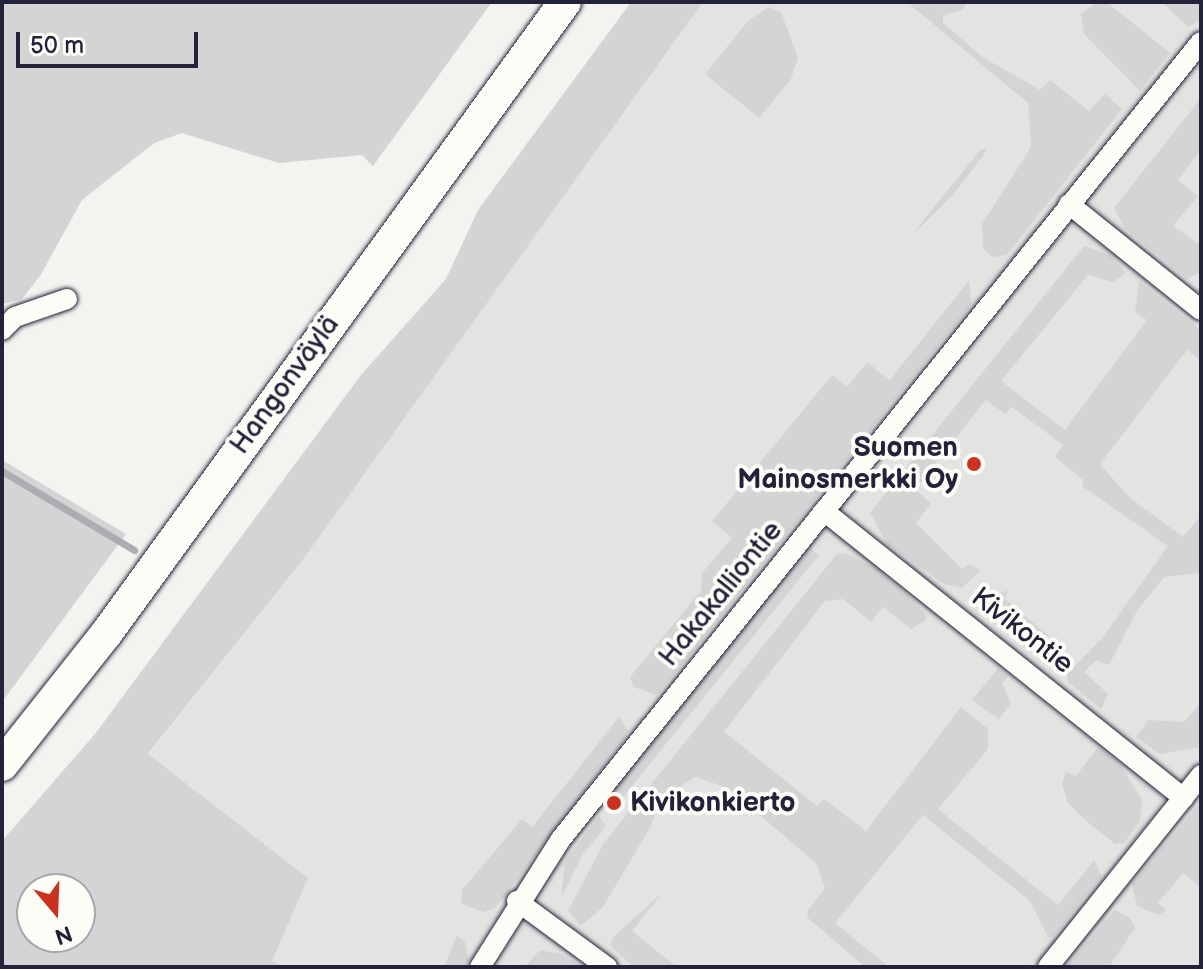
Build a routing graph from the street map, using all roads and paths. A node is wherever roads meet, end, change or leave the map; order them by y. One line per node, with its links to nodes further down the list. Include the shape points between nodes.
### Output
1 (565, 2): 8 (highway, Hangonväylä, via 106,634)
2 (1201, 42): 3 (street, Hakakalliontie)
3 (1069, 204): 5 (street); 7 (street, Hakakalliontie)
4 (67, 299): 6 (street, via 15,317)
5 (1201, 310)
6 (2, 330)
7 (824, 511): 10 (street, Kivikontie); 11 (street, Hakakalliontie)
8 (2, 765)
9 (1201, 775): 10 (street)
10 (1184, 798): 14 (street)
11 (517, 901): 12 (street, Hakakalliontie); 13 (street)
12 (480, 967)
13 (607, 967)
14 (1048, 967)

